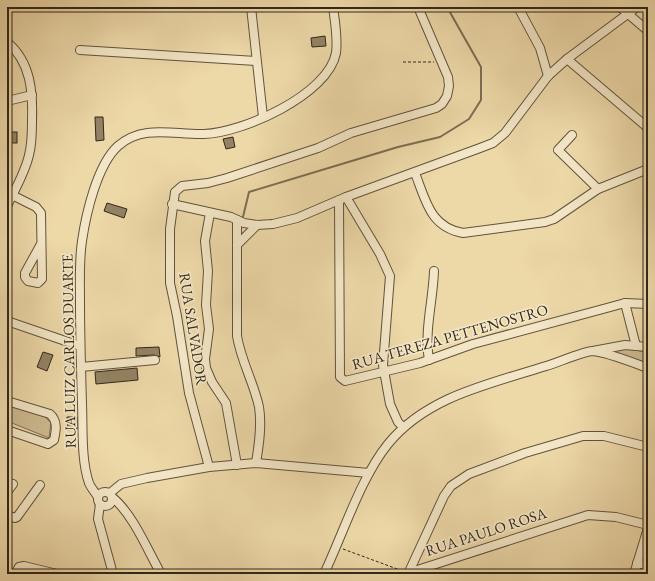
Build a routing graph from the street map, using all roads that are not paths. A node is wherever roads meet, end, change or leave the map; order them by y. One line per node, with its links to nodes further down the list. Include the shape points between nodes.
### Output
1 (250, 7): 12 (street)
2 (333, 7): 16 (street, RUA LUIZ CARLOS DUARTE, via 337,38 336,54 328,72 305,95)
3 (418, 7): 24 (street, RUA SALVADOR, via 443,62 449,86 442,104 351,133 318,148 227,178 182,186 175,192)
4 (518, 7): 13 (street, via 540,48)
5 (620, 7): 7 (street)
6 (637, 7): 7 (street)
7 (627, 13): 8 (street); 11 (street)
8 (648, 31)
9 (7, 42): 14 (street, via 24,62 29,74)
10 (80, 50): 12 (street)
11 (567, 59): 13 (street); 17 (street)
12 (256, 62): 16 (street)
13 (548, 76): 20 (street, via 499,139)
14 (32, 95): 15 (street); 22 (street, via 30,154)
15 (7, 102)
16 (264, 117): 35 (street, RUA LUIZ CARLOS DUARTE, via 236,129 218,133 155,131 139,134 122,143 108,157 95,189 82,242)
17 (648, 128)
18 (572, 135): 21 (street, via 558,150)
19 (648, 169): 21 (street)
20 (416, 173): 21 (street, via 433,216 451,231 463,233 545,222 562,214); 23 (street)
21 (598, 189)
22 (12, 195): 25 (street); 29 (street, via 41,212)
23 (342, 199): 28 (street, via 282,223); 43 (street, via 380,254 390,276 383,350); 43 (street, RUA TEREZA PETTENOSTRO, via 340,377 345,381)
24 (172, 204): 26 (street); 50 (street, RUA SALVADOR, via 170,283 189,393)
25 (7, 206)
26 (210, 213): 27 (street); 49 (street, via 205,241 209,329 205,359 212,382 226,403)
27 (237, 220): 28 (street); 30 (street)
28 (257, 225): 30 (street)
29 (41, 244)
30 (237, 245): 48 (street, via 237,336 259,407)
31 (434, 271): 40 (street, via 427,348)
32 (625, 303): 33 (street, RUA TEREZA PETTENOSTRO); 36 (street); 40 (street, RUA TEREZA PETTENOSTRO, via 495,337)
33 (648, 304)
34 (7, 321): 35 (street)
35 (80, 346): 41 (street, RUA LUIZ CARLOS DUARTE)
36 (636, 346): 37 (street); 38 (street, via 612,346)
37 (648, 347)
38 (592, 351): 42 (street); 45 (street, via 445,400 416,416)
39 (155, 360): 41 (street)
40 (429, 360): 43 (street, RUA TEREZA PETTENOSTRO)
41 (81, 367): 56 (street, RUA LUIZ CARLOS DUARTE, via 84,448 89,483)
42 (648, 368)
43 (384, 372): 45 (street, via 394,414)
44 (7, 400): 46 (street, via 50,414 55,419 56,430 54,440 48,444)
45 (403, 427): 51 (street)
46 (7, 430)
47 (648, 447): 67 (street, via 604,436 584,436 525,453 469,474 451,486 444,496)
48 (256, 463): 49 (street); 51 (street)
49 (237, 465): 50 (street)
50 (209, 467): 55 (street, via 121,484)
51 (369, 473): 66 (street)
52 (13, 484): 54 (street)
53 (40, 485): 58 (street, via 17,517)
54 (7, 492)
55 (111, 495): 56 (street, via 112,502); 56 (street, via 103,492); 57 (street, via 121,504)
56 (102, 502): 57 (street); 64 (street, via 98,519)
57 (126, 514): 65 (street)
58 (7, 515)
59 (648, 526): 60 (street); 67 (street, RUA PAULO ROSA, via 616,517 588,515)
60 (637, 563): 61 (street); 68 (street)
61 (648, 566)
62 (15, 574): 63 (street, via 19,567 24,566)
63 (57, 574)
64 (113, 574)
65 (161, 574)
66 (324, 574)
67 (408, 574)
68 (634, 574)

